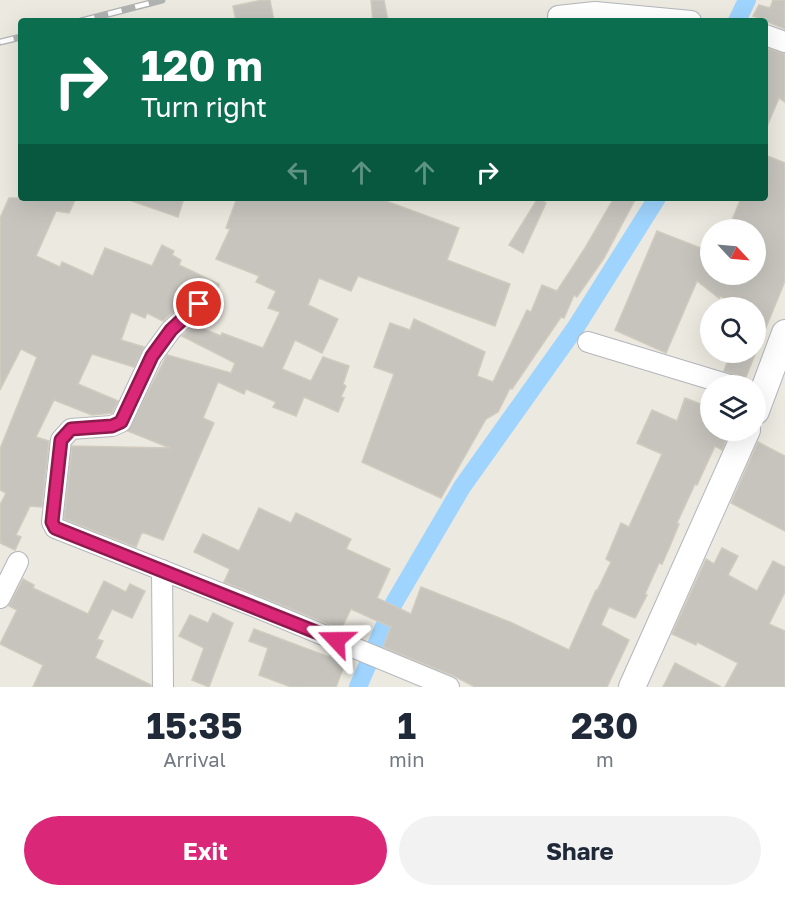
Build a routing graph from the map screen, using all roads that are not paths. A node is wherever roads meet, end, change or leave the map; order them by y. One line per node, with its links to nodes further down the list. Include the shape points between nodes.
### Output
1 (558, 16): 2 (street, via 595,12)
2 (659, 18)
3 (768, 36): 4 (street)
4 (785, 42)
5 (199, 304): 12 (street, via 171,330 152,356 121,422 71,429 61,440 52,522 55,528)
6 (785, 333): 9 (street)
7 (588, 342): 8 (street)
8 (700, 376)
9 (766, 379)
10 (742, 441): 16 (street)
11 (18, 562): 13 (street)
12 (162, 570): 14 (street); 15 (street)
13 (0, 598)
14 (163, 687)
15 (449, 687)
16 (632, 687)

